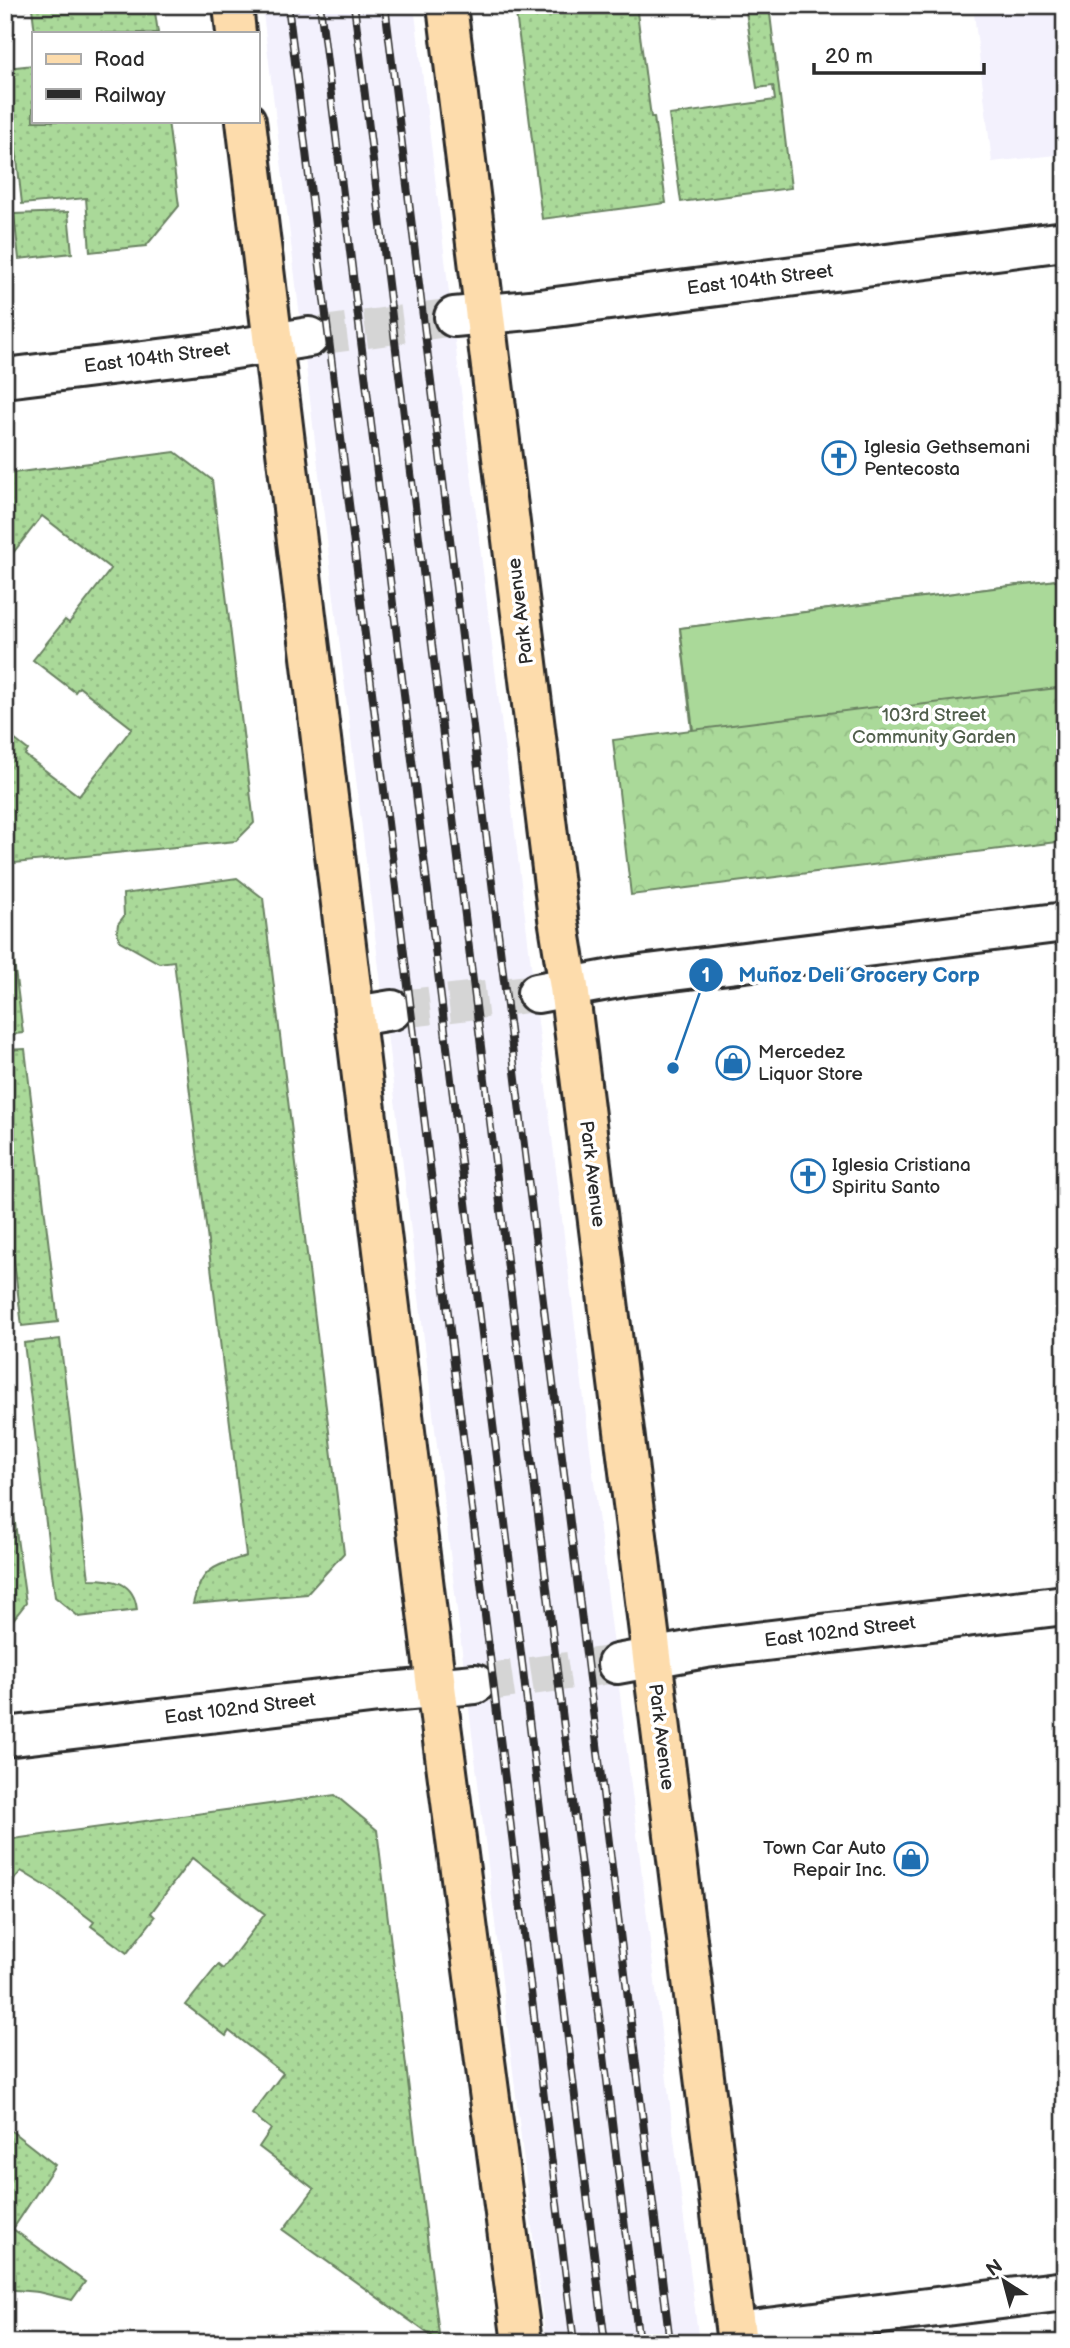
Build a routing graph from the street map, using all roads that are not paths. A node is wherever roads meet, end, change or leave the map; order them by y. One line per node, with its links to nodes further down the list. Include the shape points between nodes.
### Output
1 (233, 5): 3 (main road)
2 (447, 5): 6 (main road, Park Avenue)
3 (236, 32)
4 (246, 122): 7 (main road)
5 (1065, 241): 6 (street, East 104th Street)
6 (470, 315): 10 (main road, Park Avenue, via 558,918)
7 (291, 340): 8 (street, East 104th Street); 14 (main road, via 374,1013)
8 (5, 377)
9 (1065, 922): 10 (street, via 624,977)
10 (553, 990): 12 (main road, Park Avenue)
11 (1065, 1605): 12 (street, East 102nd Street, via 720,1646)
12 (633, 1661): 17 (main road, Park Avenue)
13 (475, 1684): 14 (street, East 102nd Street)
14 (436, 1687): 15 (street, East 102nd Street); 18 (main road)
15 (5, 1737)
16 (1065, 2291): 17 (street)
17 (736, 2337)
18 (522, 2343)

